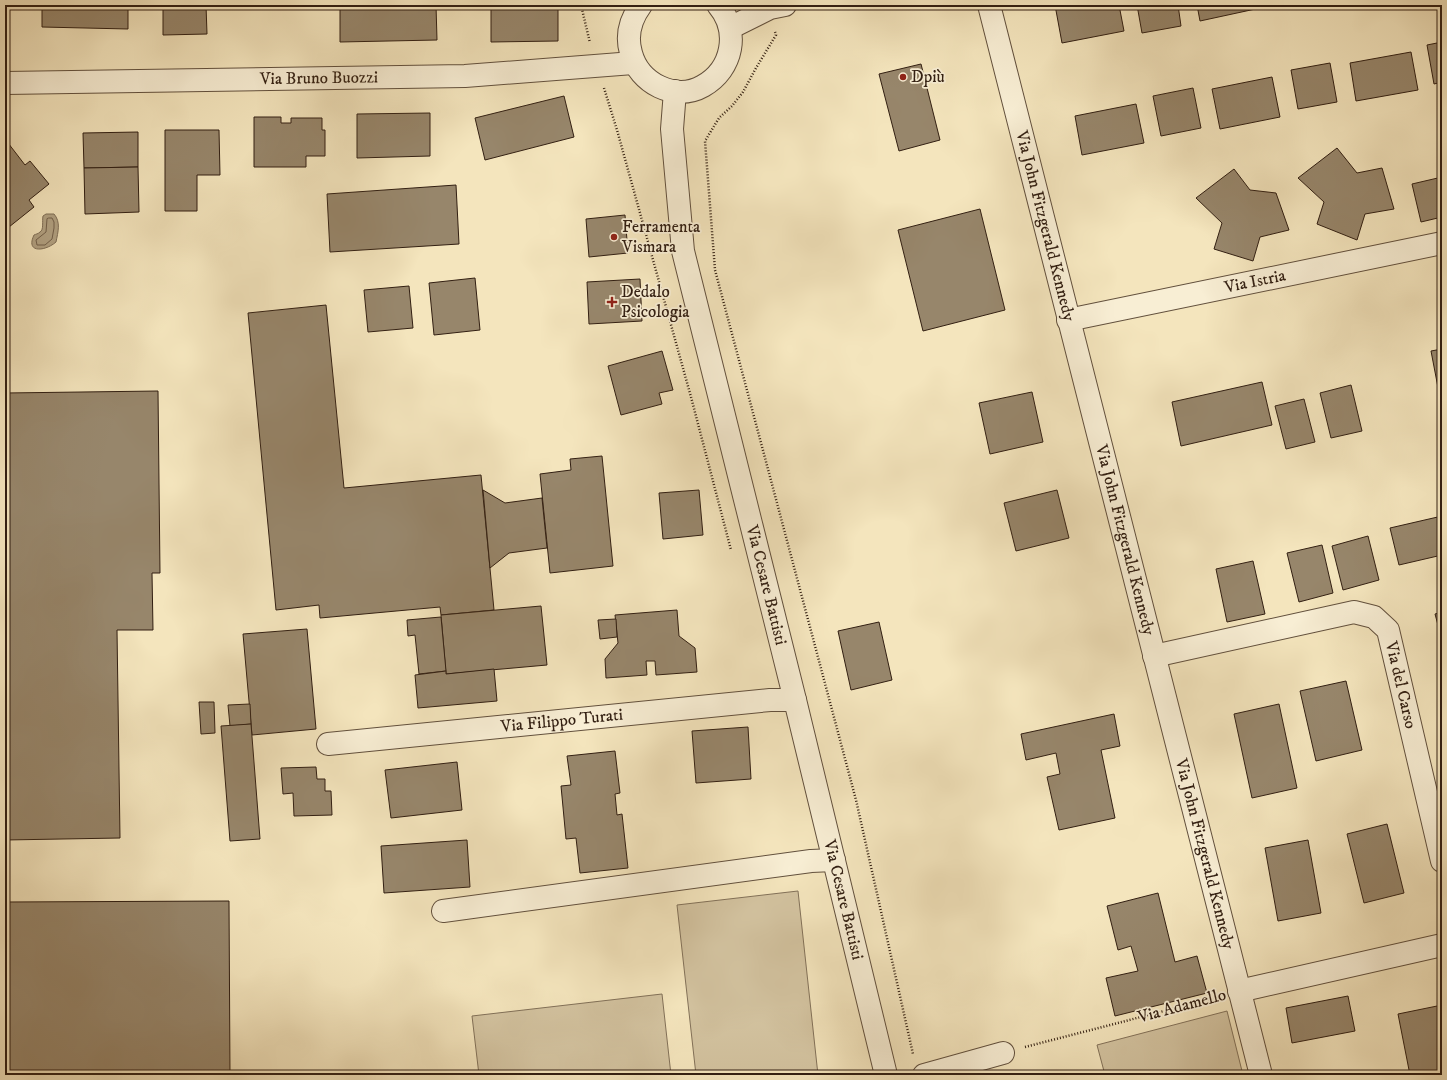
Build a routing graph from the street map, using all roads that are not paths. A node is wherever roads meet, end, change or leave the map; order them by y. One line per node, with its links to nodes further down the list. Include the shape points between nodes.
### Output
1 (641, 5): 6 (street, via 630,26 628,43)
2 (718, 5): 5 (street, via 724,12)
3 (989, 5): 10 (street, Via John Fitzgerald Kennedy)
4 (777, 6): 5 (street)
5 (730, 28): 8 (street, via 731,50 719,73 704,86 693,90)
6 (633, 62): 7 (street, Via Bruno Buozzi, via 465,76); 8 (street, via 643,77 653,84)
7 (5, 82)
8 (675, 91): 12 (street, Via Cesare Battisti, via 672,136 683,251)
9 (1442, 243): 10 (street, Via Istria)
10 (1068, 320): 11 (street, Via John Fitzgerald Kennedy)
11 (1154, 656): 15 (street, Via del Carso, via 1354,612 1374,617 1388,630); 18 (street, Via John Fitzgerald Kennedy)
12 (795, 700): 13 (street, Via Filippo Turati, via 770,700); 14 (street, Via Cesare Battisti)
13 (328, 744)
14 (834, 860): 16 (street); 21 (street, Via Cesare Battisti)
15 (1442, 861)
16 (444, 911)
17 (1442, 944): 18 (street, Via Adamello)
18 (1239, 991): 22 (street, Via John Fitzgerald Kennedy)
19 (1002, 1054): 20 (street)
20 (919, 1067)
21 (886, 1075)
22 (1261, 1075)

